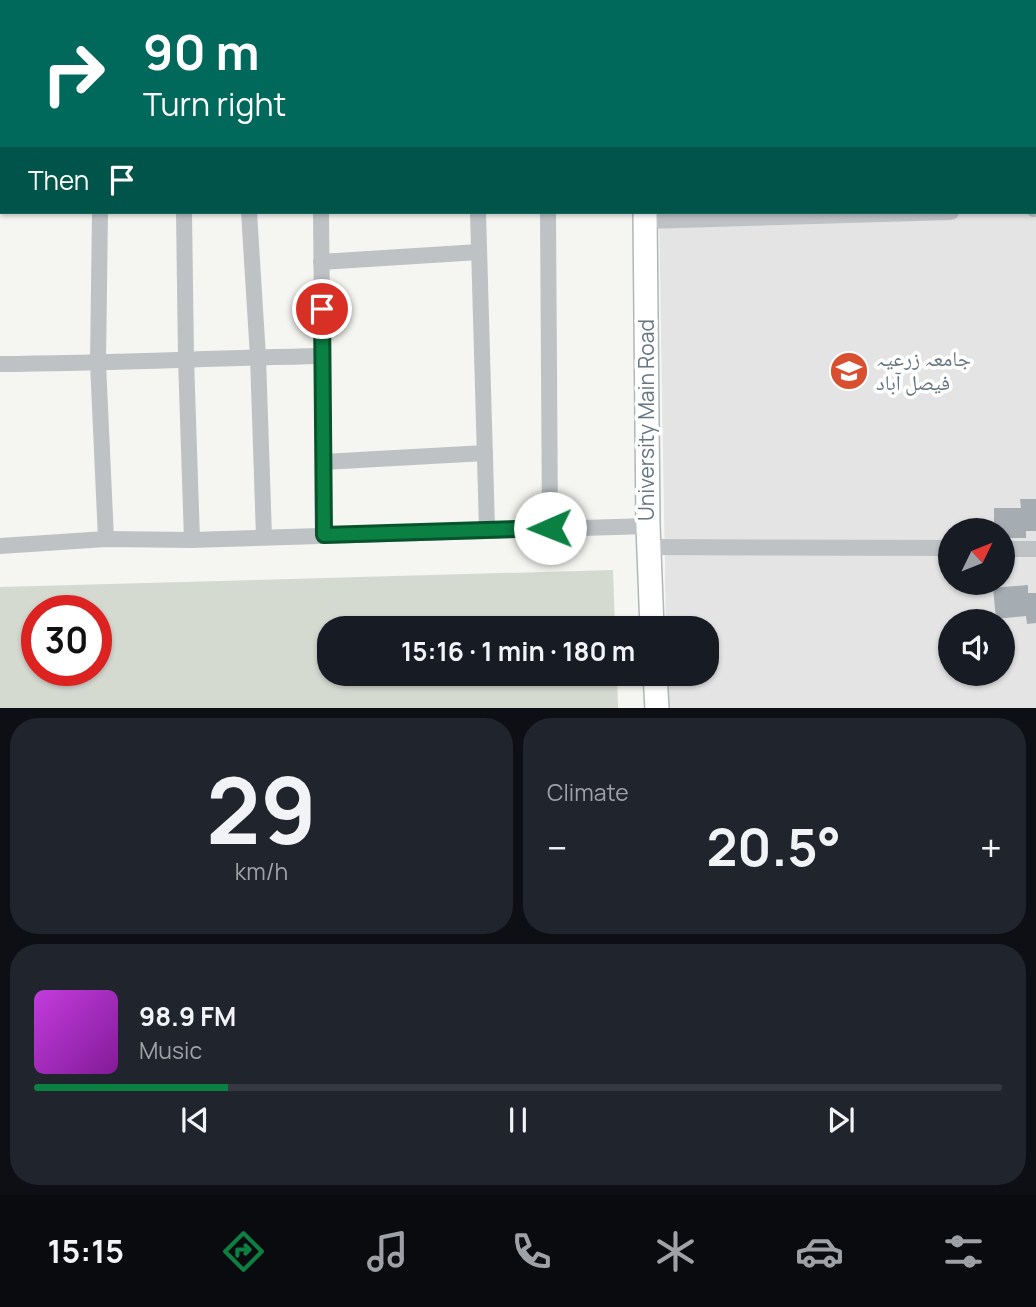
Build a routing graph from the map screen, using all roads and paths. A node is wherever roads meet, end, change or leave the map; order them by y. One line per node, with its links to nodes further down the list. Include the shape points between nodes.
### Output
1 (100, 214): 14 (street)
2 (184, 214): 13 (street)
3 (249, 214): 12 (street)
4 (321, 214): 10 (street)
5 (478, 214): 9 (street)
6 (548, 214): 18 (street)
7 (798, 214): 8 (street)
8 (645, 216): 21 (street, University Main Road)
9 (479, 252): 10 (street); 16 (street)
10 (321, 262): 11 (street)
11 (322, 356): 12 (street); 17 (street)
12 (258, 357): 13 (street); 22 (street)
13 (186, 359): 14 (street); 24 (street)
14 (98, 363): 15 (street); 23 (street)
15 (0, 364)
16 (485, 453): 17 (street); 19 (street)
17 (323, 462): 20 (street)
18 (550, 528): 19 (street); 21 (street)
19 (487, 529): 20 (street)
20 (324, 535): 22 (street)
21 (648, 536): 26 (street); 29 (street, University Main Road)
22 (264, 537): 24 (street)
23 (106, 539): 24 (street); 25 (street)
24 (192, 540)
25 (0, 546)
26 (938, 548)
27 (1015, 549): 28 (street)
28 (1036, 549)
29 (651, 616)
30 (656, 686): 31 (street)
31 (657, 708)

